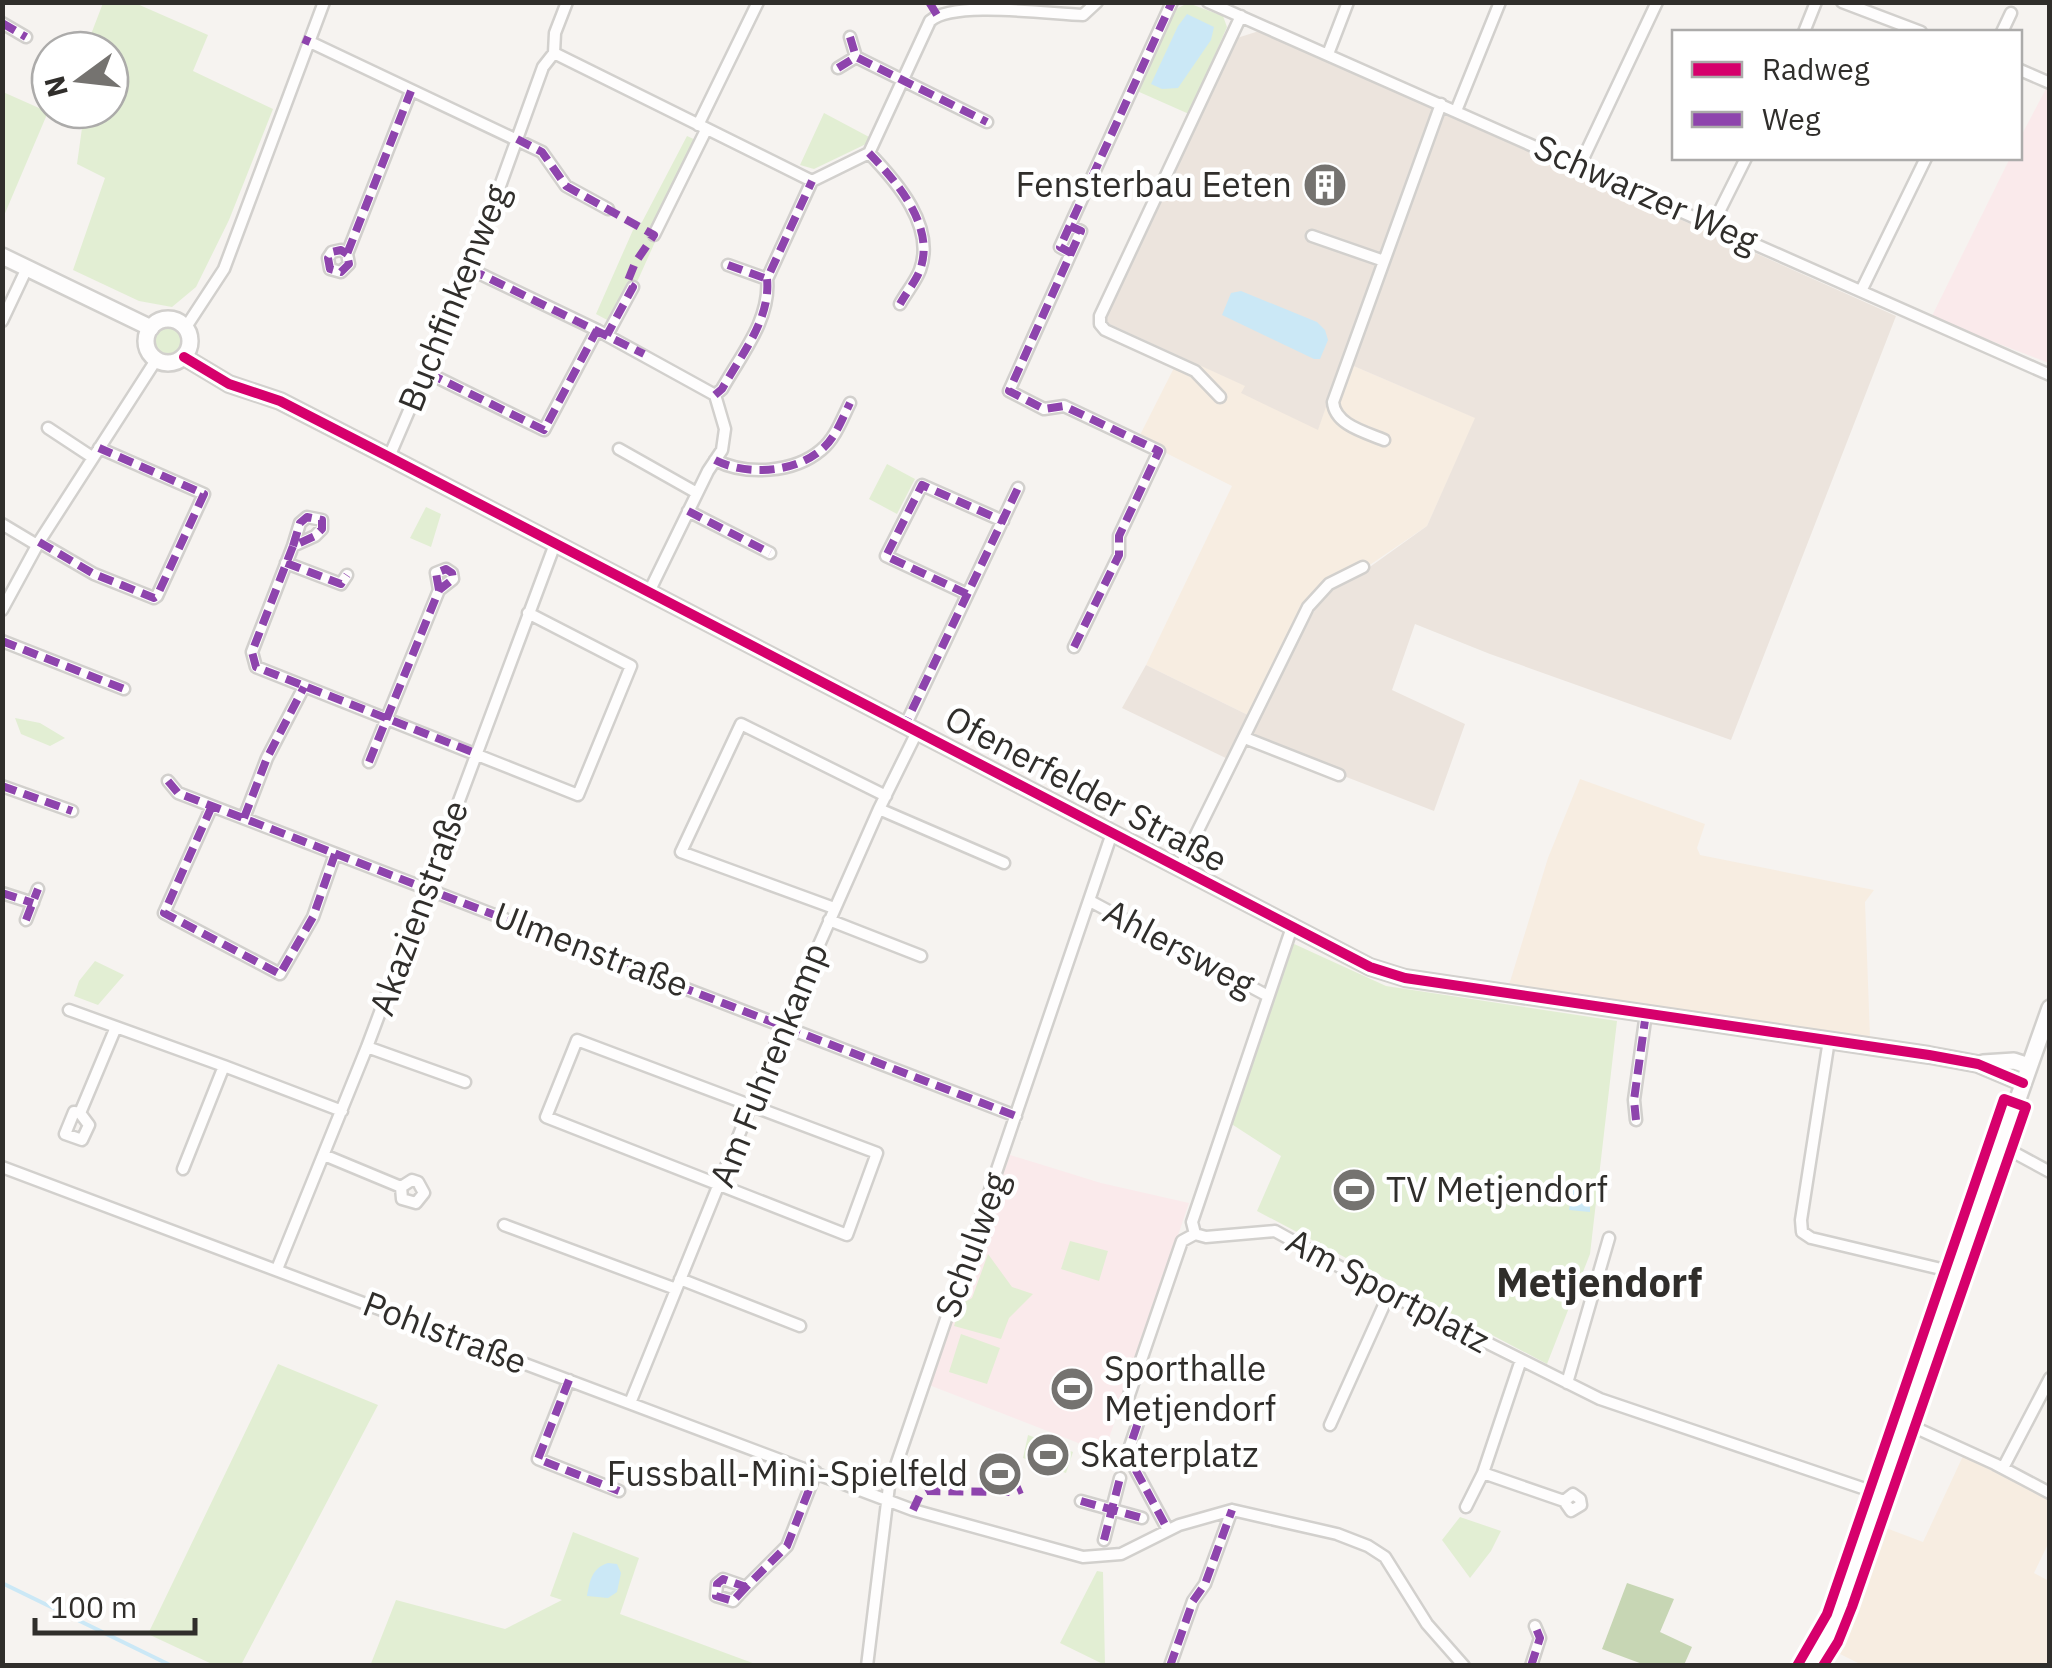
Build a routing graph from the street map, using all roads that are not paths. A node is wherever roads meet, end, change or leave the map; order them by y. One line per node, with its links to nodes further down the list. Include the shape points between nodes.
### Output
1 (324, 2): 22 (street)
2 (567, 2): 23 (street, Buchfinkenweg)
3 (758, 2): 34 (street)
4 (929, 2): 14 (street)
5 (1097, 2): 14 (street, via 1083,15 988,9)
6 (1172, 2): 90 (street, via 1070,226 1081,230 1009,391 1044,409 1064,406 1159,451 1119,536 1120,555)
7 (1208, 2): 15 (street, Schwarzer Weg)
8 (1348, 2): 24 (street)
9 (1500, 2): 32 (street)
10 (1657, 2): 39 (street)
11 (1816, 2): 17 (street)
12 (1842, 2): 18 (street)
13 (2010, 13): 19 (street)
14 (936, 14): 28 (street)
15 (1240, 16): 24 (street, Schwarzer Weg); 64 (street, via 1100,316 1105,330 1194,370)
16 (2, 23): 21 (street)
17 (1805, 30)
18 (1916, 30)
19 (2003, 30)
20 (850, 36): 25 (street)
21 (26, 37)
22 (310, 42): 30 (street); 56 (street, via 224,269)
23 (554, 53): 34 (street); 35 (street, Buchfinkenweg)
24 (1328, 54): 31 (street, Schwarzer Weg)
25 (856, 57): 26 (street); 28 (street)
26 (838, 68)
27 (2022, 71): 29 (street)
28 (902, 81): 33 (street); 36 (street)
29 (2050, 83)
30 (411, 91): 35 (street); 45 (street)
31 (1441, 104): 32 (street, Schwarzer Weg); 47 (street)
32 (1456, 111): 39 (street, Schwarzer Weg)
33 (986, 122)
34 (702, 127): 40 (street); 43 (street)
35 (517, 139): 41 (street, Buchfinkenweg, via 542,152 566,186); 50 (street, Buchfinkenweg)
36 (869, 153): 40 (street); 54 (street, via 898,183 920,232 920,270)
37 (1745, 160): 42 (street)
38 (1925, 160): 53 (street)
39 (1580, 165): 42 (street, Schwarzer Weg)
40 (812, 181): 51 (street)
41 (608, 208)
42 (1713, 224): 53 (street, Schwarzer Weg)
43 (654, 235)
44 (1312, 236): 47 (street)
45 (347, 254)
46 (2, 256): 49 (street)
47 (1384, 261): 67 (street, via 1333,402 1342,420)
48 (728, 265): 51 (street)
49 (27, 268): 55 (street); 57 (street)
50 (470, 269): 58 (street); 61 (street, Buchfinkenweg)
51 (767, 280): 63 (street, via 765,312)
52 (633, 287): 58 (street)
53 (1862, 290): 62 (street, Schwarzer Weg)
54 (900, 304)
55 (2, 321)
56 (186, 327): 57 (street, via 168,319); 59 (street, via 191,339)
57 (151, 328): 60 (street, via 146,345)
58 (602, 332): 61 (street, via 540,431); 63 (street)
59 (184, 357): 60 (street, via 168,364); 70 (street, Ofenerfelder Straße)
60 (156, 360): 69 (street)
61 (428, 373): 70 (street, Buchfinkenweg)
62 (2050, 375)
63 (715, 395): 71 (street, via 725,429)
64 (1220, 397)
65 (850, 403): 71 (street, via 823,449 804,461 754,469)
66 (48, 428): 69 (street)
67 (1384, 440)
68 (620, 449): 73 (street)
69 (95, 452): 77 (street); 77 (street, via 204,494 157,596 94,574)
70 (389, 457): 78 (street, Ofenerfelder Straße)
71 (716, 460): 73 (street)
72 (1018, 488): 75 (street, Am Fuhrenkamp)
73 (697, 493): 74 (street)
74 (688, 511): 80 (street); 85 (street)
75 (1003, 521): 86 (street, Am Fuhrenkamp); 86 (street, via 922,485 886,556)
76 (2, 524): 77 (street)
77 (38, 543): 87 (street)
78 (556, 544): 85 (street, Ofenerfelder Straße); 88 (street, Akazienstraße)
79 (293, 546): 81 (street)
80 (770, 553)
81 (286, 563): 83 (street, via 341,584); 91 (street, via 252,661)
82 (1363, 567): 95 (street, via 1329,584 1308,607)
83 (347, 575)
84 (439, 590): 93 (street)
85 (648, 592): 94 (street, Ofenerfelder Straße)
86 (967, 594): 94 (street, Am Fuhrenkamp)
87 (2, 610)
88 (528, 613): 96 (street, Akazienstraße); 96 (street, via 632,666 578,795)
89 (2, 641): 92 (street)
90 (1074, 648)
91 (304, 686): 93 (street); 105 (street)
92 (124, 689)
93 (386, 719): 96 (street); 97 (street)
94 (911, 729): 101 (street, Am Fuhrenkamp); 106 (street, Ofenerfelder Straße)
95 (1245, 738): 98 (street); 109 (street)
96 (475, 754): 110 (street, Akazienstraße)
97 (369, 762)
98 (1339, 775)
99 (168, 780): 102 (street, Ulmenstraße, via 178,793)
100 (2, 786): 104 (street)
101 (886, 796): 103 (street, Am Fuhrenkamp); 115 (street, via 741,724 681,852)
102 (212, 806): 105 (street, Ulmenstraße); 107 (street, via 164,914 280,974 312,917)
103 (879, 809): 108 (street); 115 (street, Am Fuhrenkamp)
104 (72, 811)
105 (244, 818): 107 (street, Ulmenstraße)
106 (1112, 833): 109 (street, Ofenerfelder Straße); 113 (street, Schulweg)
107 (335, 854): 110 (street, Ulmenstraße)
108 (1004, 863)
109 (1180, 869): 118 (street, Ofenerfelder Straße)
110 (428, 888): 124 (street, Ulmenstraße); 127 (street, Akazienstraße)
111 (38, 889): 114 (street)
112 (2, 892): 114 (street)
113 (1090, 900): 120 (street, Ahlersweg); 136 (street, Schulweg)
114 (32, 903): 116 (street)
115 (834, 908): 117 (street, Am Fuhrenkamp)
116 (26, 920)
117 (829, 920): 119 (street); 124 (street, Am Fuhrenkamp)
118 (1292, 927): 120 (street); 123 (street, Ofenerfelder Straße, via 1404,978)
119 (921, 956)
120 (1268, 996): 146 (street, via 1192,1222)
121 (2050, 1008): 130 (street)
122 (69, 1010): 125 (street)
123 (1646, 1013): 126 (street, Ofenerfelder Straße); 137 (street)
124 (784, 1024): 133 (street, Am Fuhrenkamp); 136 (street, Ulmenstraße)
125 (116, 1027): 129 (street); 135 (street)
126 (1828, 1040): 128 (street, Ofenerfelder Straße); 149 (street, via 1802,1232)
127 (367, 1046): 131 (street); 134 (street, Akazienstraße)
128 (1978, 1064): 130 (street, Ofenerfelder Straße); 132 (street, Ofenerfelder Straße)
129 (224, 1066): 134 (street); 141 (street)
130 (2028, 1066): 132 (street)
131 (464, 1082)
132 (2023, 1083): 138 (street)
133 (750, 1106): 143 (street, Am Fuhrenkamp); 143 (street, via 877,1152 847,1235); 143 (street, via 576,1040 546,1117)
134 (342, 1111): 139 (street, Akazienstraße)
135 (80, 1113)
136 (1016, 1116): 169 (street, Schulweg)
137 (1636, 1120)
138 (2002, 1146): 142 (street); 149 (street)
139 (324, 1155): 144 (street); 148 (street, Akazienstraße)
140 (2, 1167): 148 (street, Pohlstraße)
141 (183, 1169)
142 (2050, 1172)
143 (721, 1185): 150 (street, Am Fuhrenkamp)
144 (401, 1187)
145 (504, 1226): 150 (street)
146 (1195, 1234): 151 (street, Am Sportplatz, via 1275,1231); 157 (street, via 1182,1241)
147 (1609, 1238): 156 (street)
148 (277, 1270): 155 (street, Pohlstraße)
149 (1958, 1272): 160 (street)
150 (678, 1284): 152 (street); 158 (street, Am Fuhrenkamp)
151 (1389, 1294): 153 (street, Am Sportplatz); 161 (street)
152 (800, 1326)
153 (1521, 1360): 156 (street, Am Sportplatz); 164 (street)
154 (2050, 1378): 162 (street)
155 (569, 1380): 158 (street, Pohlstraße); 166 (street, via 538,1459)
156 (1567, 1383): 168 (street, Am Sportplatz)
157 (1127, 1401)
158 (630, 1403): 163 (street, Pohlstraße)
159 (1142, 1410): 176 (street, via 1121,1460 1138,1472)
160 (1905, 1423): 162 (street); 168 (street)
161 (1330, 1425)
162 (2003, 1468): 167 (street)
163 (816, 1472): 169 (street, Pohlstraße); 178 (street, via 787,1546)
164 (1484, 1472): 171 (street); 172 (street)
165 (1120, 1478): 173 (street)
166 (619, 1491)
167 (2050, 1493)
168 (1880, 1494): 184 (street, via 1837,1612)
169 (888, 1499): 176 (street, Pohlstraße, via 1084,1558 1121,1554); 180 (street, Schulweg)
170 (1081, 1500): 173 (street)
171 (1564, 1501)
172 (1466, 1506)
173 (1112, 1509): 175 (street); 177 (street)
174 (1232, 1510): 176 (street, Pohlstraße); 181 (street); 182 (street, via 1326,1531 1378,1551)
175 (1142, 1518)
176 (1168, 1530)
177 (1104, 1540)
178 (746, 1587)
179 (1536, 1626): 183 (street, via 1540,1638)
180 (867, 1666)
181 (1170, 1666)
182 (1464, 1666)
183 (1530, 1666)
184 (1809, 1666)

